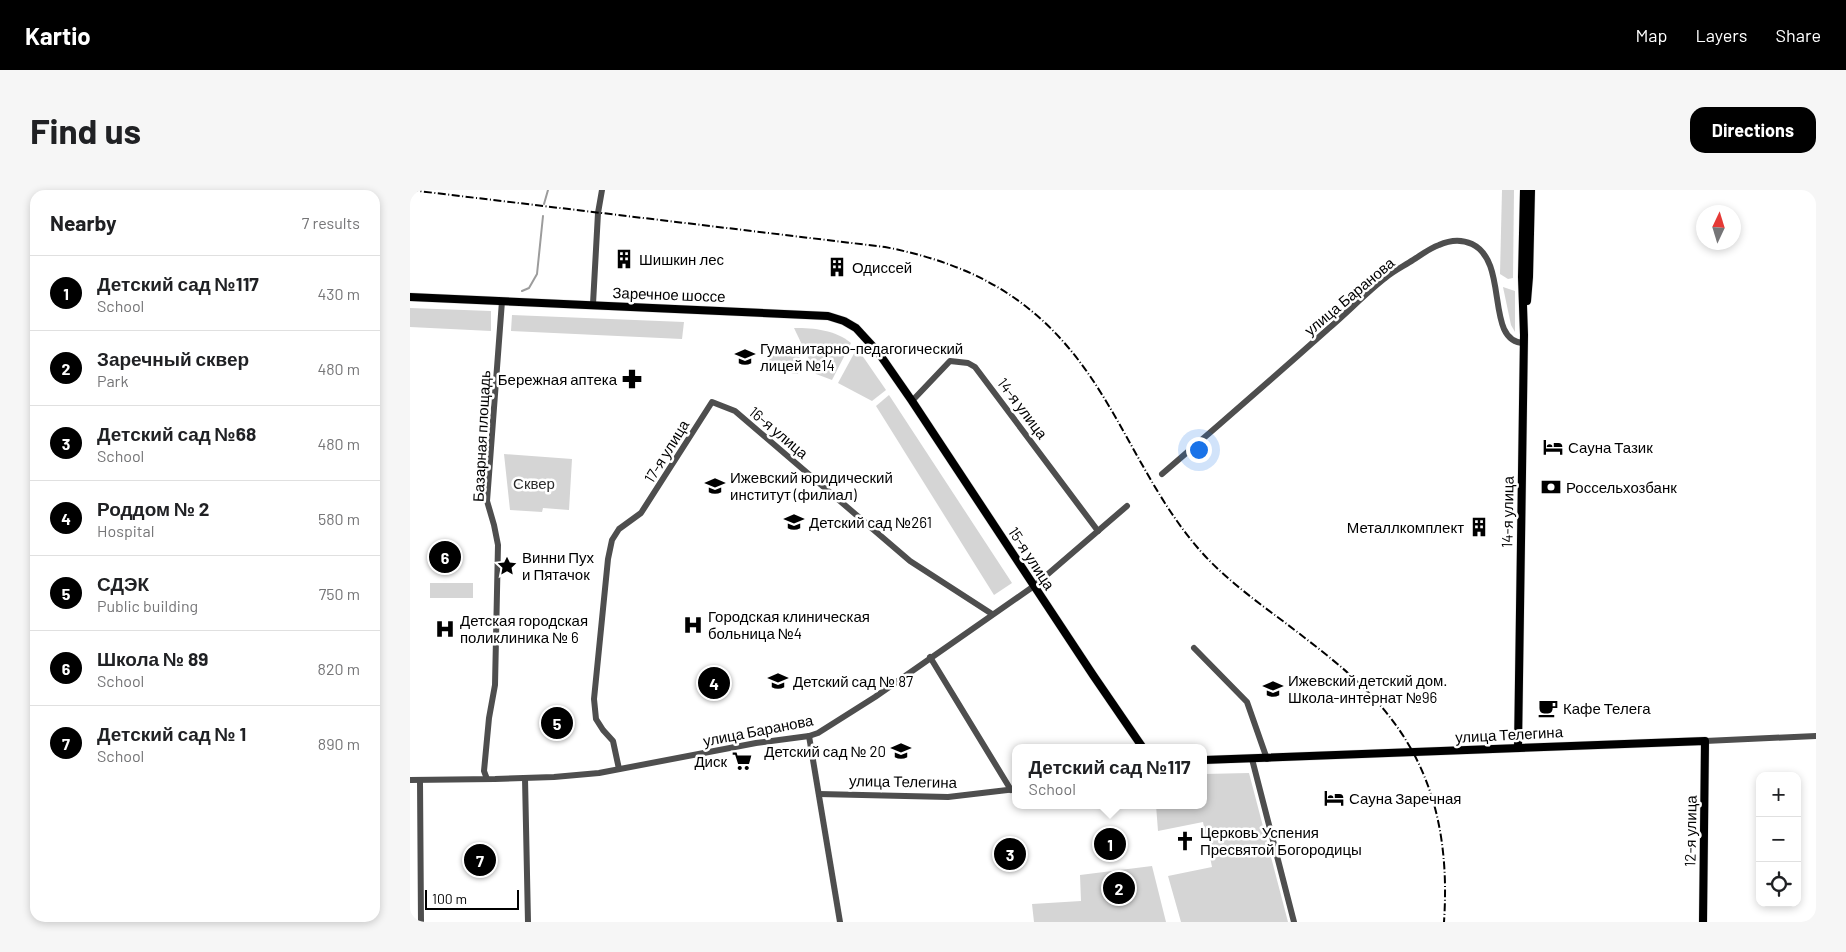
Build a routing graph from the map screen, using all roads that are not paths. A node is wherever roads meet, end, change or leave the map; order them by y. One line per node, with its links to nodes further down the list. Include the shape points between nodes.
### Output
1 (602, 190): 7 (street)
2 (1524, 190): 4 (main road)
3 (1531, 190): 4 (main road)
4 (1526, 277): 8 (main road, 14-я улица)
5 (410, 297): 6 (main road, Заречное шоссе)
6 (502, 301): 7 (main road, Заречное шоссе); 29 (street, Базарная площадь, via 487,501 498,545 495,686 484,771)
7 (593, 304): 9 (main road, Заречное шоссе, via 828,316 856,328 878,352)
8 (1524, 339): 12 (street, улица Баранова, via 1512,341 1503,329 1494,277 1483,252 1460,240 1438,245 1386,278 1262,390); 23 (main road, 14-я улица)
9 (898, 382): 10 (main road, 15-я улица)
10 (912, 400): 14 (street, 14-я улица, via 950,362 975,367); 15 (main road, 15-я улица)
11 (712, 402): 16 (street, 16-я улица, via 735,411 910,561); 27 (street, 17-я улица, via 641,513 619,529 612,540 594,700 596,719 613,740)
12 (1162, 474)
13 (1127, 506): 14 (street, улица Баранова)
14 (1098, 531): 15 (street, улица Баранова)
15 (1034, 586): 16 (street, улица Баранова); 22 (main road, 15-я улица)
16 (992, 614): 18 (street, улица Баранова)
17 (1194, 648): 24 (street, via 1247,702)
18 (930, 657): 19 (street, улица Баранова, via 876,697 828,728); 32 (street)
19 (809, 736): 27 (street, улица Баранова); 34 (street)
20 (1816, 736): 21 (street, улица Телегина)
21 (1705, 741): 23 (main road, улица Телегина); 39 (main road, 12-я улица)
22 (1141, 744)
23 (1518, 748): 24 (main road, улица Телегина)
24 (1267, 758): 25 (main road, улица Телегина)
25 (1252, 759): 26 (main road, улица Телегина); 38 (street)
26 (1207, 760)
27 (619, 769): 28 (street, улица Баранова)
28 (524, 778): 29 (street, улица Баранова); 36 (street)
29 (487, 779): 31 (street, улица Баранова)
30 (410, 780): 31 (street, улица Баранова)
31 (420, 780): 35 (street)
32 (1012, 787)
33 (1012, 790): 34 (street, улица Телегина, via 948,797)
34 (819, 794): 37 (street)
35 (421, 922)
36 (528, 922)
37 (840, 922)
38 (1294, 922)
39 (1703, 922)

